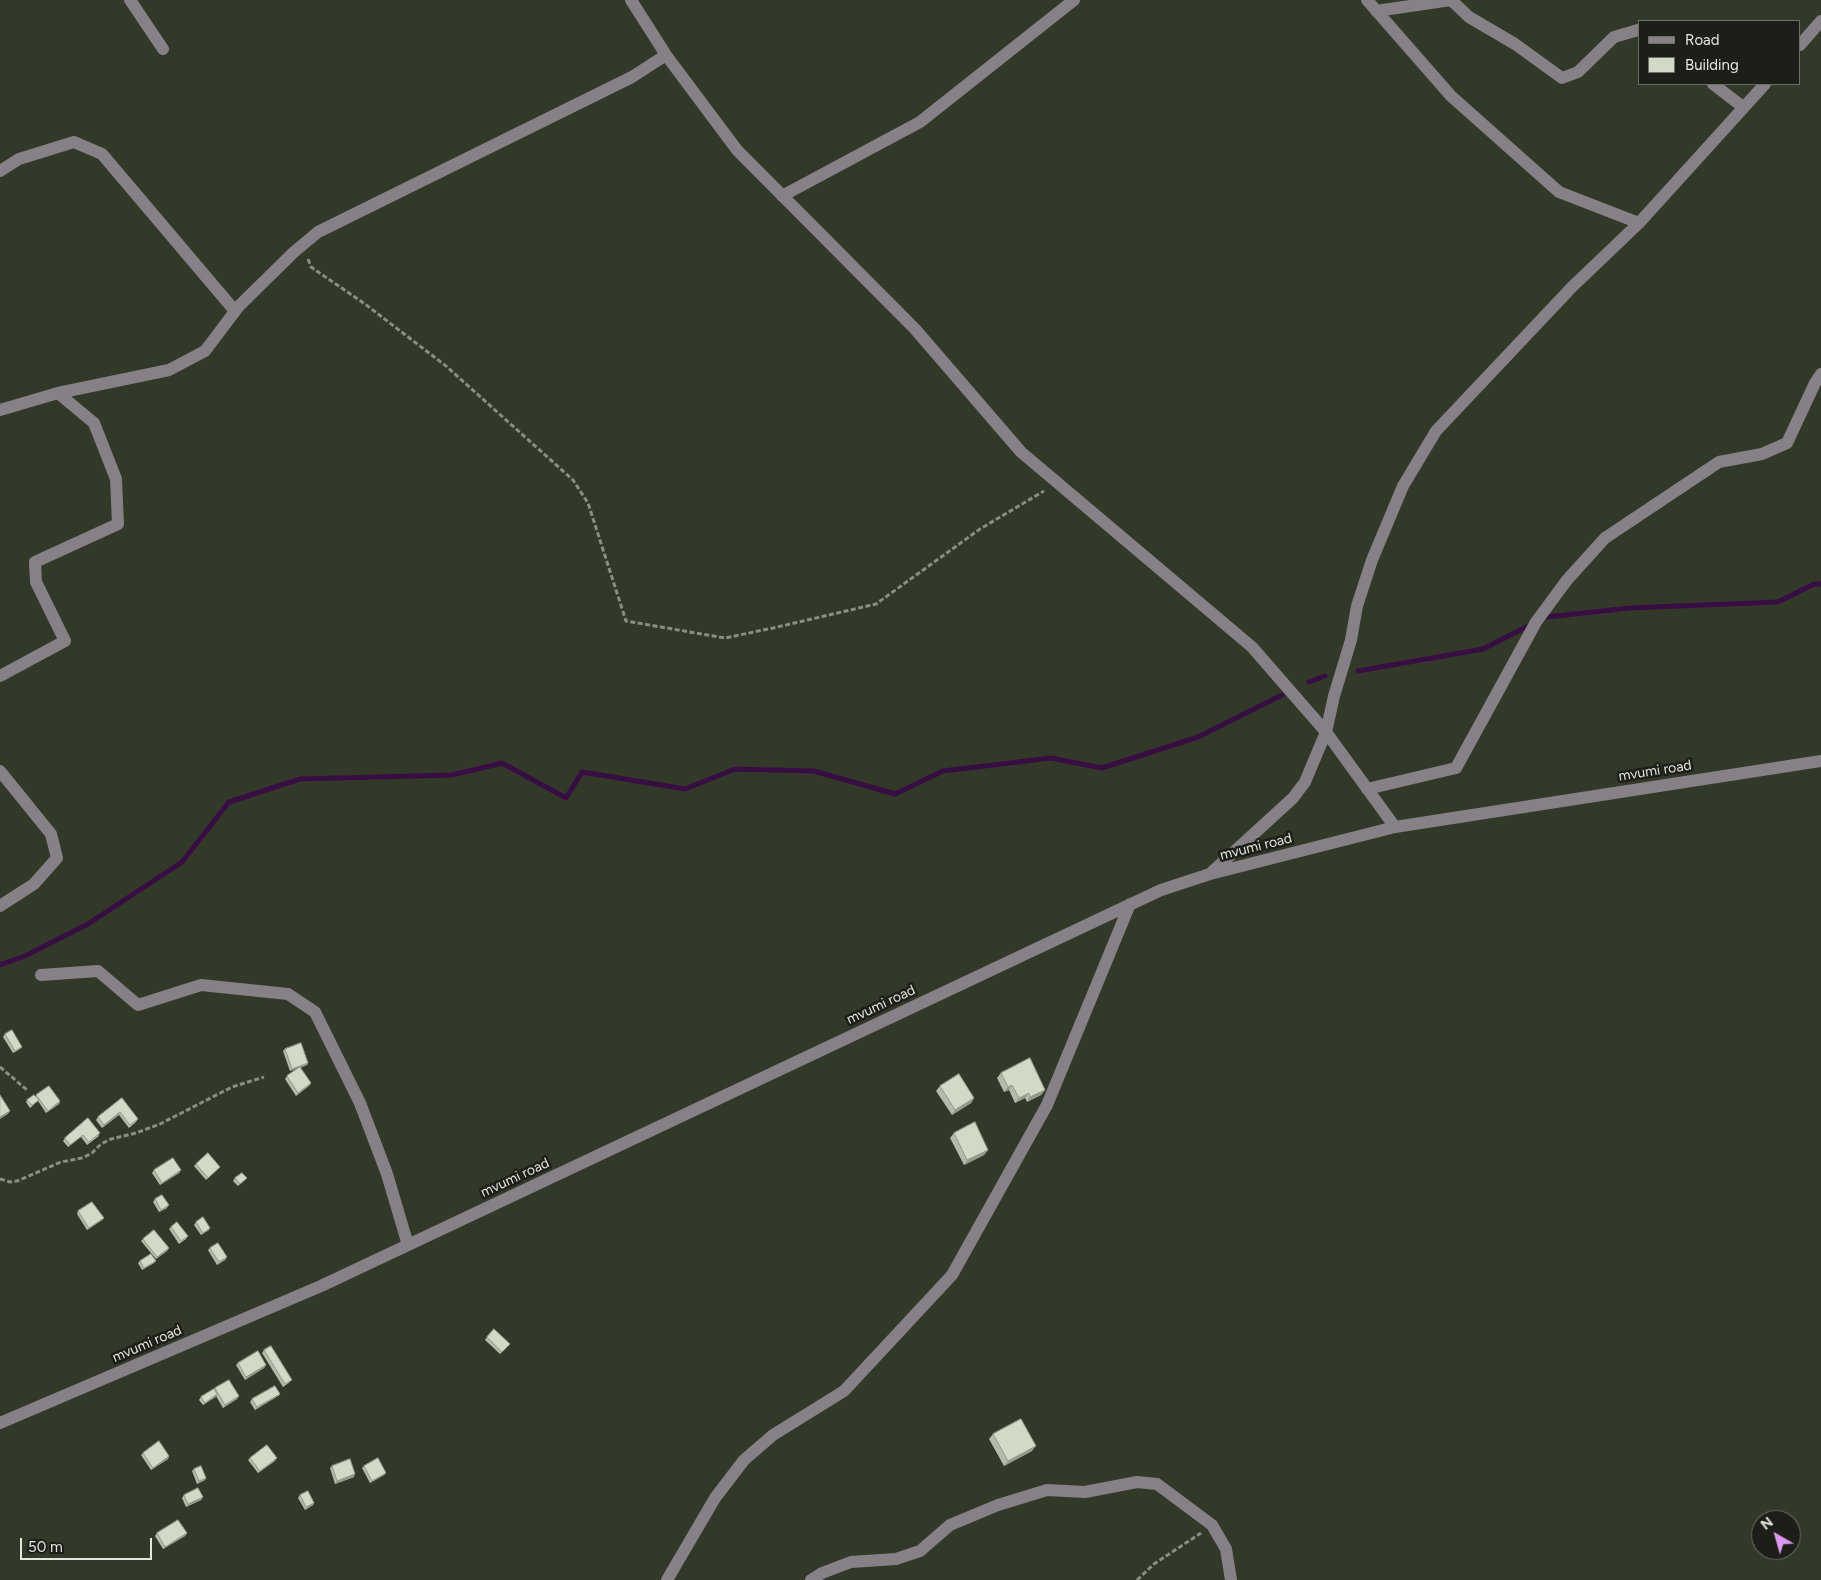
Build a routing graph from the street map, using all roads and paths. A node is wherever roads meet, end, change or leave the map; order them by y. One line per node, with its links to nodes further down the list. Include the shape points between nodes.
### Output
1 (130, 0): 9 (street)
2 (631, 0): 10 (street)
3 (1074, 0): 15 (street, via 920,122)
4 (1367, 0): 5 (street)
5 (1376, 11): 7 (street, via 1451,0 1469,17 1515,44 1562,78 1578,72 1614,37); 16 (street, via 1451,96 1559,192)
6 (1821, 21): 8 (street)
7 (1638, 30)
8 (1801, 44)
9 (162, 49)
10 (666, 55): 15 (street, via 737,150); 17 (street, via 632,77 318,232)
11 (1714, 85): 13 (street)
12 (1763, 85): 13 (street)
13 (1743, 107): 16 (street)
14 (0, 171): 18 (street, via 19,159 74,142 102,154)
15 (782, 196): 22 (street, via 915,330 1021,452)
16 (1638, 223): 24 (street, via 1572,287 1436,431 1403,486 1372,560)
17 (303, 244): 18 (street); 22 (path, via 311,266 446,366 573,480 588,503 626,621 725,638 876,604 980,529)
18 (235, 311): 20 (street, via 205,351 169,370)
19 (1821, 374): 27 (street, via 1787,443 1762,454 1719,462 1598,545 1536,622 1456,768)
20 (58, 393): 21 (street); 23 (street, via 94,423 116,479 118,524 35,562 36,582 65,641)
21 (0, 410)
22 (1057, 483): 24 (street, via 1252,647)
23 (0, 676)
24 (1326, 732): 27 (street); 29 (street, via 1305,782 1293,798)
25 (1821, 760): 28 (street, mvumi road)
26 (0, 771): 31 (street, via 51,834 57,858 34,884)
27 (1367, 789): 28 (street)
28 (1395, 827): 29 (street, mvumi road)
29 (1210, 874): 30 (street, mvumi road, via 1160,890)
30 (1130, 904): 37 (street, mvumi road); 40 (street, via 1047,1105 952,1275 844,1391 772,1435 744,1460 715,1498)
31 (0, 906)
32 (41, 975): 37 (street, via 98,971 138,1005 201,985 288,994 314,1012 360,1103 387,1174)
33 (0, 1068): 35 (path)
34 (264, 1077): 36 (path, via 232,1087 136,1134 111,1138 82,1158 61,1162 17,1181)
35 (27, 1090)
36 (0, 1179)
37 (408, 1245): 38 (street, mvumi road, via 321,1286)
38 (0, 1423)
39 (1212, 1524): 41 (street, via 1157,1484 1137,1482 1085,1492 1047,1490 998,1505 950,1525 920,1551 896,1559 851,1562); 42 (path, via 1154,1564); 43 (street, via 1226,1549)
40 (668, 1580)
41 (811, 1580)
42 (1137, 1580)
43 (1232, 1580)

